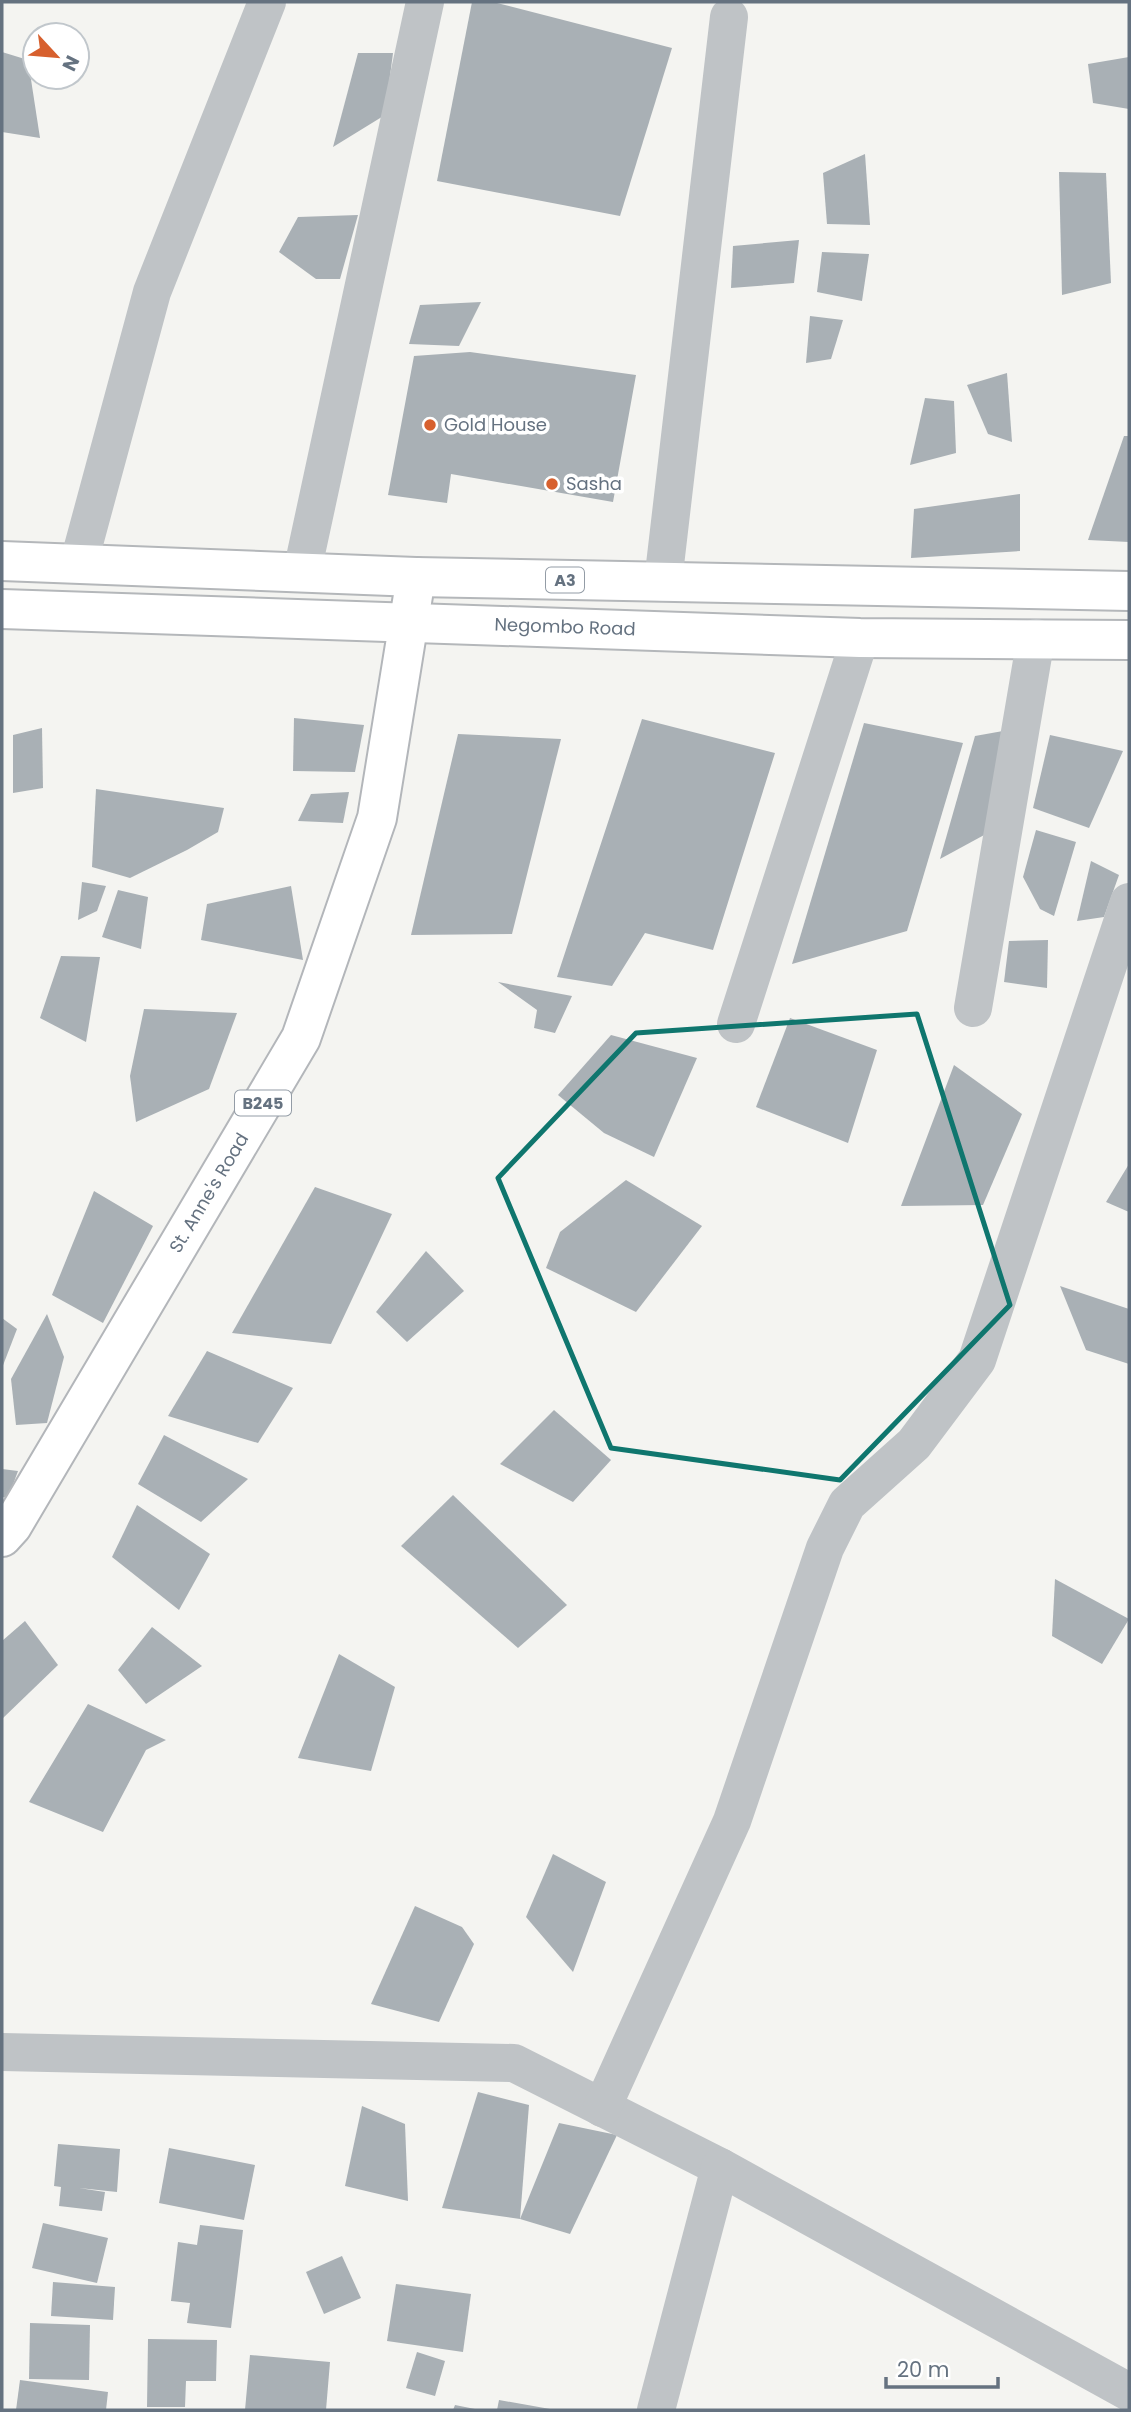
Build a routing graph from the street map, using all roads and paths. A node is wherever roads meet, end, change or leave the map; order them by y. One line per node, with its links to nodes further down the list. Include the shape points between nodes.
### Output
1 (267, 2): 5 (street, via 152,292)
2 (425, 2): 6 (street)
3 (729, 17): 8 (street)
4 (2, 561): 5 (main road, A3)
5 (79, 562): 6 (main road, A3)
6 (302, 572): 7 (main road, A3)
7 (416, 578): 8 (main road, A3); 11 (main road, St. Anne's Road)
8 (663, 582): 9 (main road, A3)
9 (1129, 591)
10 (2, 609): 11 (main road, Negombo Road)
11 (410, 622): 12 (main road, Negombo Road); 18 (main road, St. Anne's Road / B245, via 377,818 301,1038)
12 (860, 638): 13 (main road, Negombo Road); 17 (street)
13 (1036, 638): 14 (main road, Negombo Road); 16 (street)
14 (1129, 640)
15 (1129, 902): 20 (street, via 977,1360 914,1444 847,1504 825,1548 732,1821)
16 (973, 1008)
17 (736, 1024)
18 (5, 1528)
19 (2, 2052): 20 (street, via 514,2063)
20 (603, 2108): 21 (street)
21 (720, 2167): 22 (street); 23 (street)
22 (1129, 2392)
23 (656, 2410)

